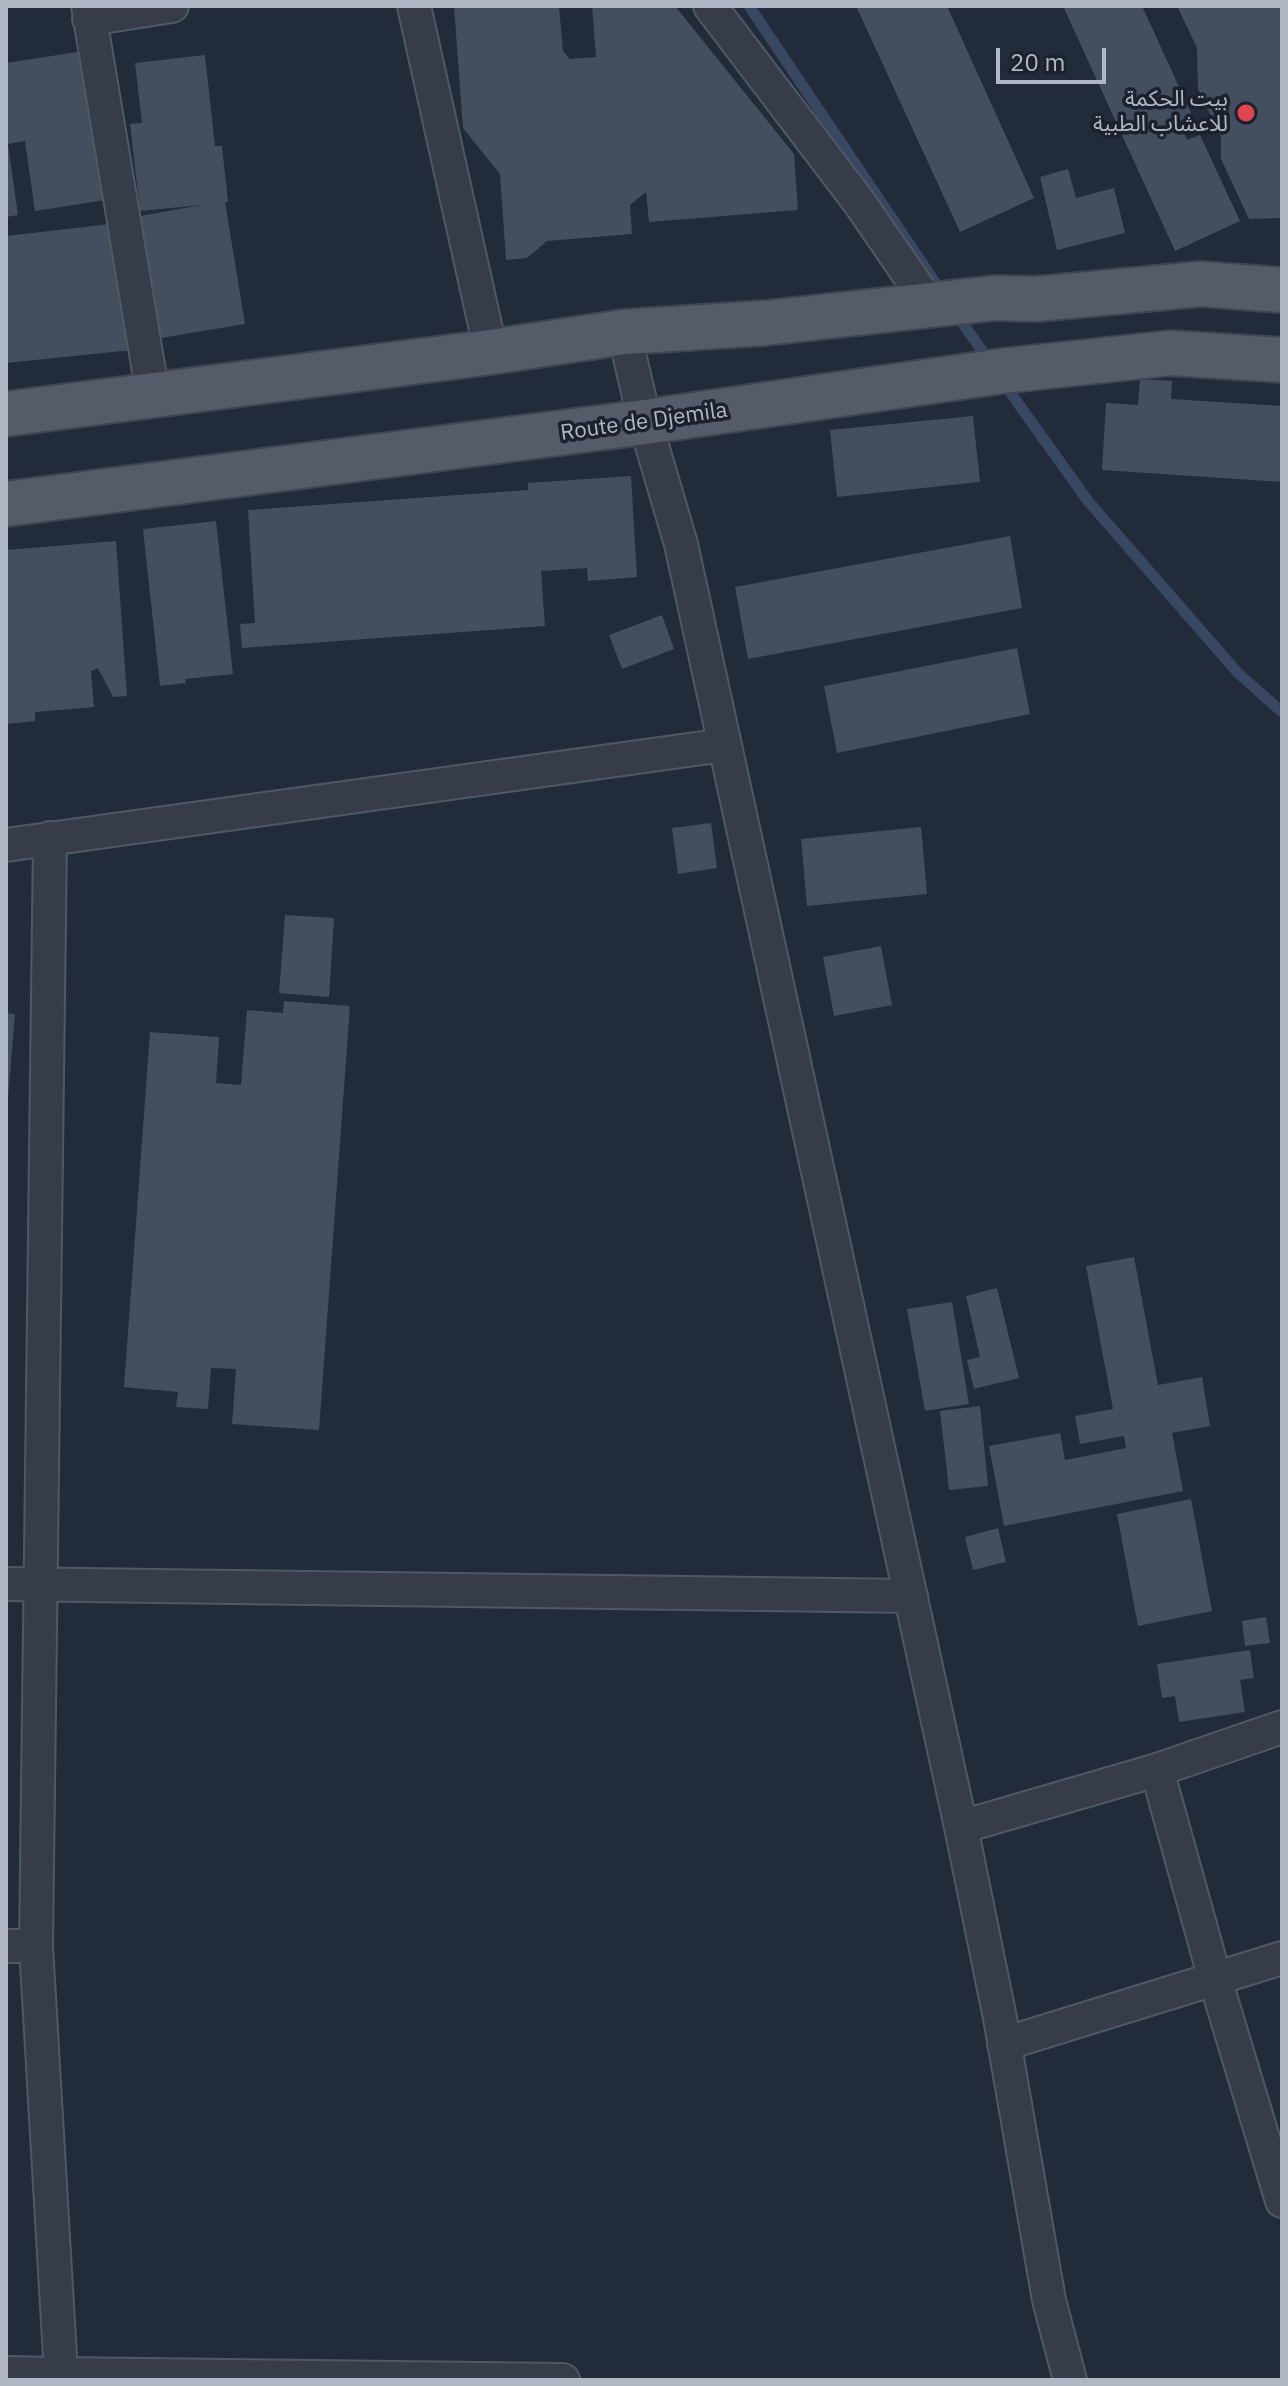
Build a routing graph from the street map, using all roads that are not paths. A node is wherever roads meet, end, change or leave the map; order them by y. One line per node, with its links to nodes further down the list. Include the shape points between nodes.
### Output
1 (172, 6): 4 (street)
2 (414, 6): 10 (street)
3 (710, 6): 8 (street)
4 (89, 12): 12 (street)
5 (1282, 275): 6 (street)
6 (1200, 284): 7 (main road); 8 (main road)
7 (1282, 290)
8 (929, 304): 9 (main road)
9 (624, 332): 10 (main road); 14 (street)
10 (491, 352): 12 (main road)
11 (1282, 360): 14 (main road, Route de Djemila, via 1171,353 1002,371)
12 (153, 395): 13 (main road)
13 (6, 414)
14 (645, 422): 15 (main road, Route de Djemila); 16 (street, via 681,544)
15 (6, 504)
16 (724, 745): 17 (street); 21 (street)
17 (50, 838): 18 (street); 20 (street)
18 (6, 845)
19 (6, 1584): 20 (street)
20 (40, 1585): 21 (street); 25 (street)
21 (911, 1596): 24 (street)
22 (1282, 1727): 23 (street)
23 (1157, 1770): 24 (street); 27 (street)
24 (961, 1827): 28 (street)
25 (21, 1946): 31 (street)
26 (1282, 1958): 27 (street)
27 (1215, 1979): 28 (street); 29 (street)
28 (1004, 2044): 34 (street, via 1049,2300)
29 (1282, 2201)
30 (6, 2373): 31 (street)
31 (61, 2377): 32 (street)
32 (555, 2380): 33 (street)
33 (563, 2380)
34 (1070, 2380)

